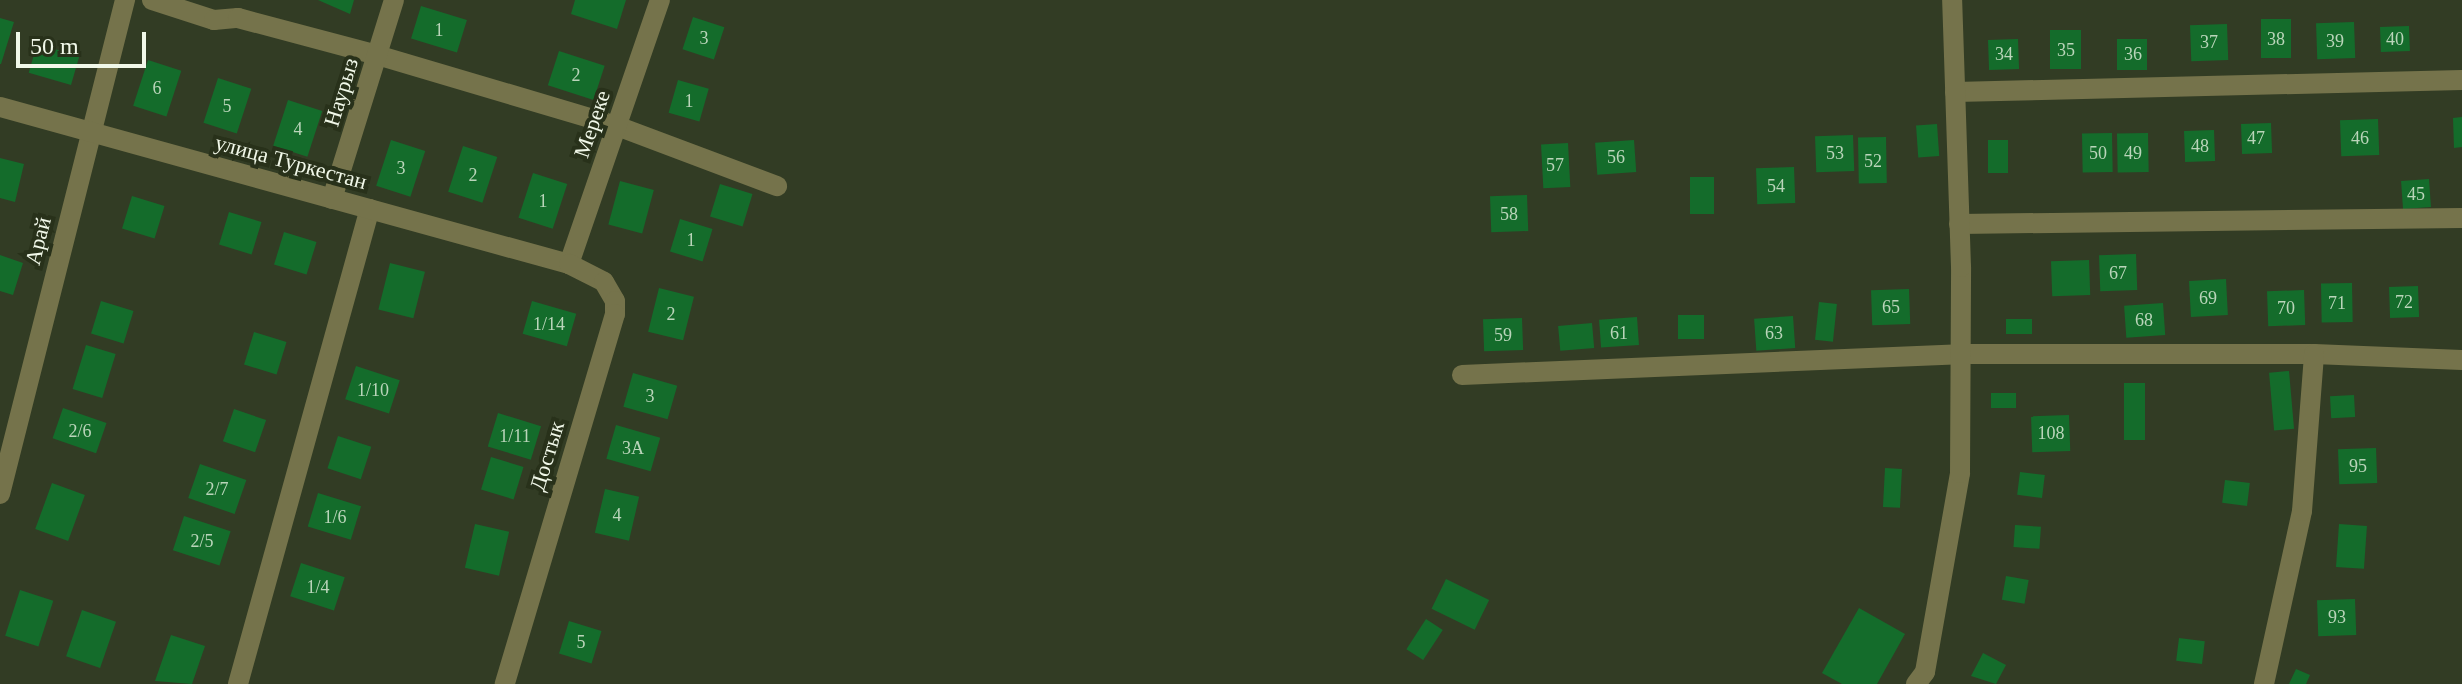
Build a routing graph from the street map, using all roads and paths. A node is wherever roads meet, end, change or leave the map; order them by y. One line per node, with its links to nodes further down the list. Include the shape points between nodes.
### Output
1 (125, 0): 11 (street, Арай)
2 (152, 0): 6 (street, via 214,20 238,18)
3 (394, 0): 6 (street, Наурыз)
4 (660, 0): 10 (street, Мереке)
5 (1952, 0): 8 (street)
6 (377, 55): 10 (street); 13 (street, Наурыз)
7 (2462, 80): 8 (street)
8 (1955, 92): 16 (street)
9 (0, 107): 11 (street, улица Туркестан)
10 (617, 126): 12 (street); 17 (street, Мереке)
11 (90, 133): 13 (street, улица Туркестан); 22 (street, Арай)
12 (777, 186)
13 (332, 199): 14 (street, улица Туркестан)
14 (370, 209): 17 (street, улица Туркестан); 23 (street)
15 (2462, 218): 16 (street)
16 (1959, 224): 18 (street)
17 (569, 264): 24 (street, Достык, via 604,282 615,301 615,314)
18 (1960, 354): 19 (street); 21 (street); 25 (street, via 1960,473 1925,672)
19 (2314, 354): 20 (street); 26 (street, via 2302,511)
20 (2462, 360)
21 (1462, 375)
22 (0, 494)
23 (238, 684)
24 (505, 684)
25 (1916, 684)
26 (2264, 684)

